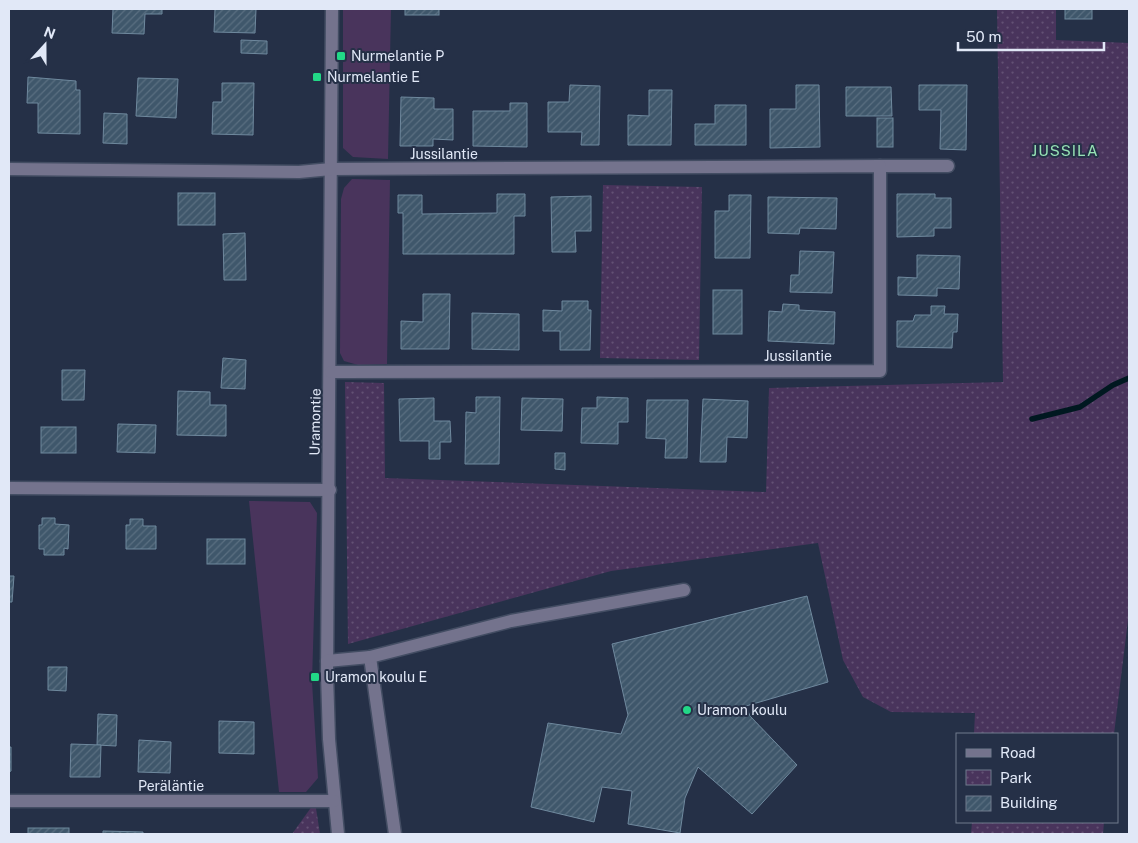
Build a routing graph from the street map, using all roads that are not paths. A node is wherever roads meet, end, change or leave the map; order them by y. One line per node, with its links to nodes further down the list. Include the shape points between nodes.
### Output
1 (332, 9): 5 (street, Uramontie)
2 (880, 166): 3 (street, Jussilantie); 5 (street, Jussilantie); 6 (street, Jussilantie, via 880,371)
3 (948, 166)
4 (9, 169): 5 (street, Jussilantie, via 291,172)
5 (331, 169): 6 (street, Uramontie)
6 (331, 372): 8 (street, Uramontie)
7 (9, 488): 8 (street)
8 (330, 490): 11 (street, Uramontie)
9 (684, 590): 10 (street, via 511,621)
10 (370, 657): 11 (street); 15 (street)
11 (327, 661): 13 (street, Uramontie)
12 (9, 801): 13 (street, Peräläntie)
13 (334, 801): 14 (street, Uramontie)
14 (338, 834)
15 (395, 834)

